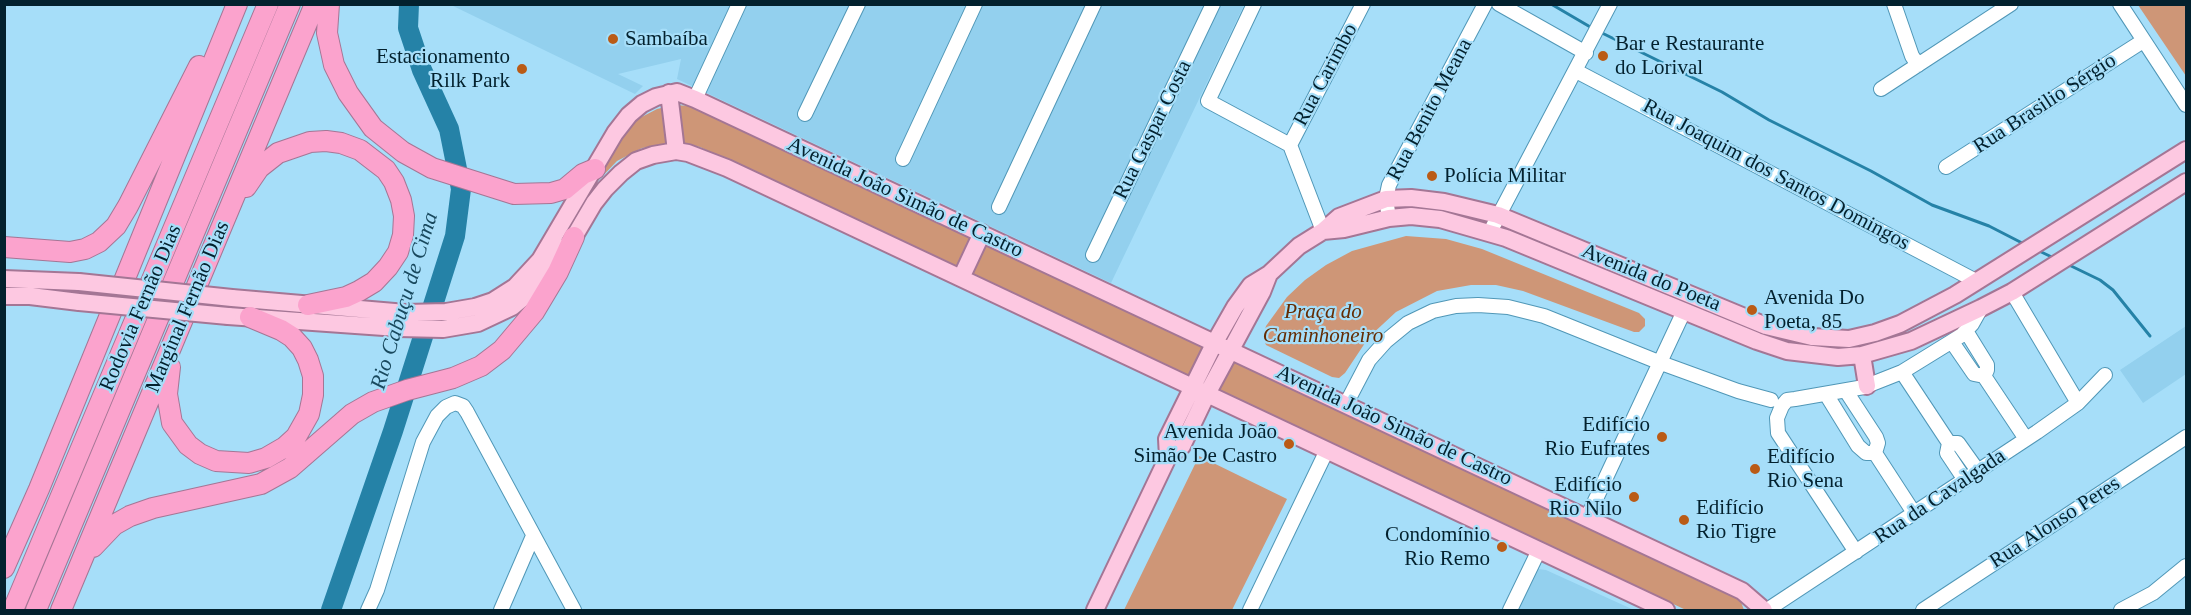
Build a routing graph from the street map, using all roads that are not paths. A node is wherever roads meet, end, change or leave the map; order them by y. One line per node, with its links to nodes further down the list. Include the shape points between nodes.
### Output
1 (237, 4): 19 (highway)
2 (268, 4): 91 (highway, Rodovia Fernão Dias)
3 (290, 4): 92 (highway, Rodovia Fernão Dias)
4 (315, 4): 40 (highway, Marginal Fernão Dias)
5 (329, 4): 34 (highway, via 327,33 334,65 361,112 386,140 403,152 432,168 514,194 565,189 583,174)
6 (740, 4): 26 (street)
7 (858, 4): 28 (street)
8 (975, 4): 32 (street)
9 (1094, 4): 37 (street)
10 (1213, 4): 48 (street, Rua Gaspar Costa)
11 (1254, 4): 29 (street, via 1208,101)
12 (1363, 4): 29 (street, Rua Carimbo)
13 (1485, 4): 36 (street, Rua Benito Meana, via 1389,185)
14 (1499, 4): 21 (street)
15 (1610, 4): 21 (street)
16 (1894, 4): 22 (street)
17 (2120, 4): 20 (street)
18 (2007, 6): 22 (street)
19 (229, 23): 47 (highway, via 218,32 116,226 99,242 70,252); 81 (highway)
20 (2144, 41): 27 (street); 33 (street, Rua Brasilio Sérgio)
21 (1587, 50): 23 (street)
22 (1918, 65): 24 (street)
23 (1576, 71): 39 (street); 51 (street, Rua Joaquim dos Santos Domingos)
24 (1881, 89)
25 (669, 93): 26 (main road, Avenida João Simão de Castro); 31 (main road); 34 (main road, via 629,115)
26 (695, 99): 44 (main road, Avenida João Simão de Castro)
27 (2187, 105)
28 (805, 114)
29 (1290, 145): 42 (street)
30 (2187, 150): 38 (main road, Avenida do Poeta)
31 (676, 151): 46 (main road, via 636,161 621,173 594,202); 49 (main road, via 721,165)
32 (903, 159)
33 (1946, 167)
34 (595, 170): 54 (main road, via 540,260 515,287 493,301 446,312 406,313)
35 (2187, 182): 45 (main road, Avenida do Poeta)
36 (1386, 199): 39 (main road, Avenida do Poeta, via 1444,202); 41 (street, Rua Benito Meana); 42 (main road, Avenida do Poeta, via 1339,217)
37 (999, 207)
38 (2086, 213): 45 (main road); 51 (main road, Avenida do Poeta)
39 (1498, 215): 43 (street); 51 (main road, Avenida do Poeta, via 1766,326 1812,337 1850,339 1875,333 1920,315)
40 (226, 216): 54 (highway, via 259,168 278,153 301,144 341,143 360,150 386,170 401,200 404,216 398,252 374,282 359,291); 60 (highway, Marginal Fernão Dias)
41 (1389, 218): 42 (main road, Avenida do Poeta); 43 (main road, Avenida do Poeta, via 1440,219)
42 (1323, 231): 61 (main road, Avenida do Poeta, via 1299,246 1269,274 1262,292)
43 (1490, 232): 56 (main road, Avenida do Poeta)
44 (982, 233): 49 (main road); 61 (main road, Avenida João Simão de Castro)
45 (2101, 236): 52 (main road, Avenida do Poeta)
46 (574, 237): 57 (main road, via 542,278 512,307 478,323 443,329 398,328); 87 (highway, via 544,297 516,335 481,366 373,402 352,414 290,468 261,484 130,516 103,534)
47 (4, 247)
48 (1093, 255)
49 (961, 278): 68 (main road)
50 (4, 279): 54 (main road, bridge, via 79,282)
51 (1976, 281)
52 (2013, 292): 55 (main road, Avenida do Poeta); 72 (street)
53 (4, 296): 57 (main road, bridge)
54 (308, 305)
55 (1981, 308): 58 (street); 62 (main road, Avenida do Poeta, via 1911,341)
56 (1684, 311): 62 (main road, Avenida do Poeta, via 1787,351 1838,357); 63 (street)
57 (250, 317): 60 (highway, via 292,337 302,348 312,376 313,395 304,424 285,447 266,458 227,463 188,445 172,423 168,406)
58 (1966, 331): 59 (street); 66 (street, via 1987,365)
59 (1952, 342): 64 (street); 66 (street, via 1974,374)
60 (173, 343): 87 (highway, Marginal Fernão Dias)
61 (1222, 346): 68 (main road, Avenida do Poeta); 73 (main road, Avenida João Simão de Castro)
62 (1862, 355): 67 (main road)
63 (1661, 363): 71 (street); 73 (street, via 1544,316 1508,307 1456,306 1408,323 1386,341 1369,360); 83 (street)
64 (1902, 372): 67 (street); 76 (street)
65 (2105, 375): 72 (street, Rua da Cavalgada)
66 (1984, 376): 75 (street)
67 (1868, 386): 69 (street)
68 (1199, 390): 77 (main road); 97 (main road, Avenida do Poeta, via 1167,439 1168,457)
69 (1846, 391): 70 (street); 78 (street, via 1876,437)
70 (1826, 394): 78 (street, via 1858,446 1866,453); 86 (street, via 1787,400 1778,412 1778,433)
71 (1771, 400)
72 (2078, 403): 75 (street, Rua da Cavalgada)
73 (1346, 404): 83 (main road, Avenida João Simão de Castro)
74 (2187, 437): 102 (street, Rua Alonso Peres)
75 (2026, 439): 79 (street, Rua da Cavalgada)
76 (1949, 443): 79 (street, via 1958,443); 80 (street, via 1947,453)
77 (1328, 450): 85 (main road); 98 (street)
78 (1875, 453): 82 (street)
79 (1978, 471): 80 (street, Rua da Cavalgada)
80 (1965, 480): 82 (street, Rua da Cavalgada)
81 (39, 489): 89 (highway); 91 (highway)
82 (1914, 513): 86 (street, Rua da Cavalgada)
83 (1587, 518): 101 (main road, Avenida João Simão de Castro, via 1742,591)
84 (533, 536): 94 (street, via 467,412 459,404 450,405 429,428); 95 (street); 96 (street)
85 (1539, 550): 99 (street); 100 (main road)
86 (1856, 552): 101 (street, Rua da Cavalgada)
87 (82, 560): 93 (highway, Marginal Fernão Dias)
88 (2187, 566): 90 (street)
89 (4, 568)
90 (2153, 593): 103 (street); 104 (street)
91 (11, 610)
92 (36, 610)
93 (61, 610)
94 (368, 610)
95 (501, 610)
96 (574, 610)
97 (1095, 610)
98 (1250, 610)
99 (1510, 610)
100 (1666, 610)
101 (1766, 610)
102 (1923, 610)
103 (2122, 610)
104 (2143, 610)

